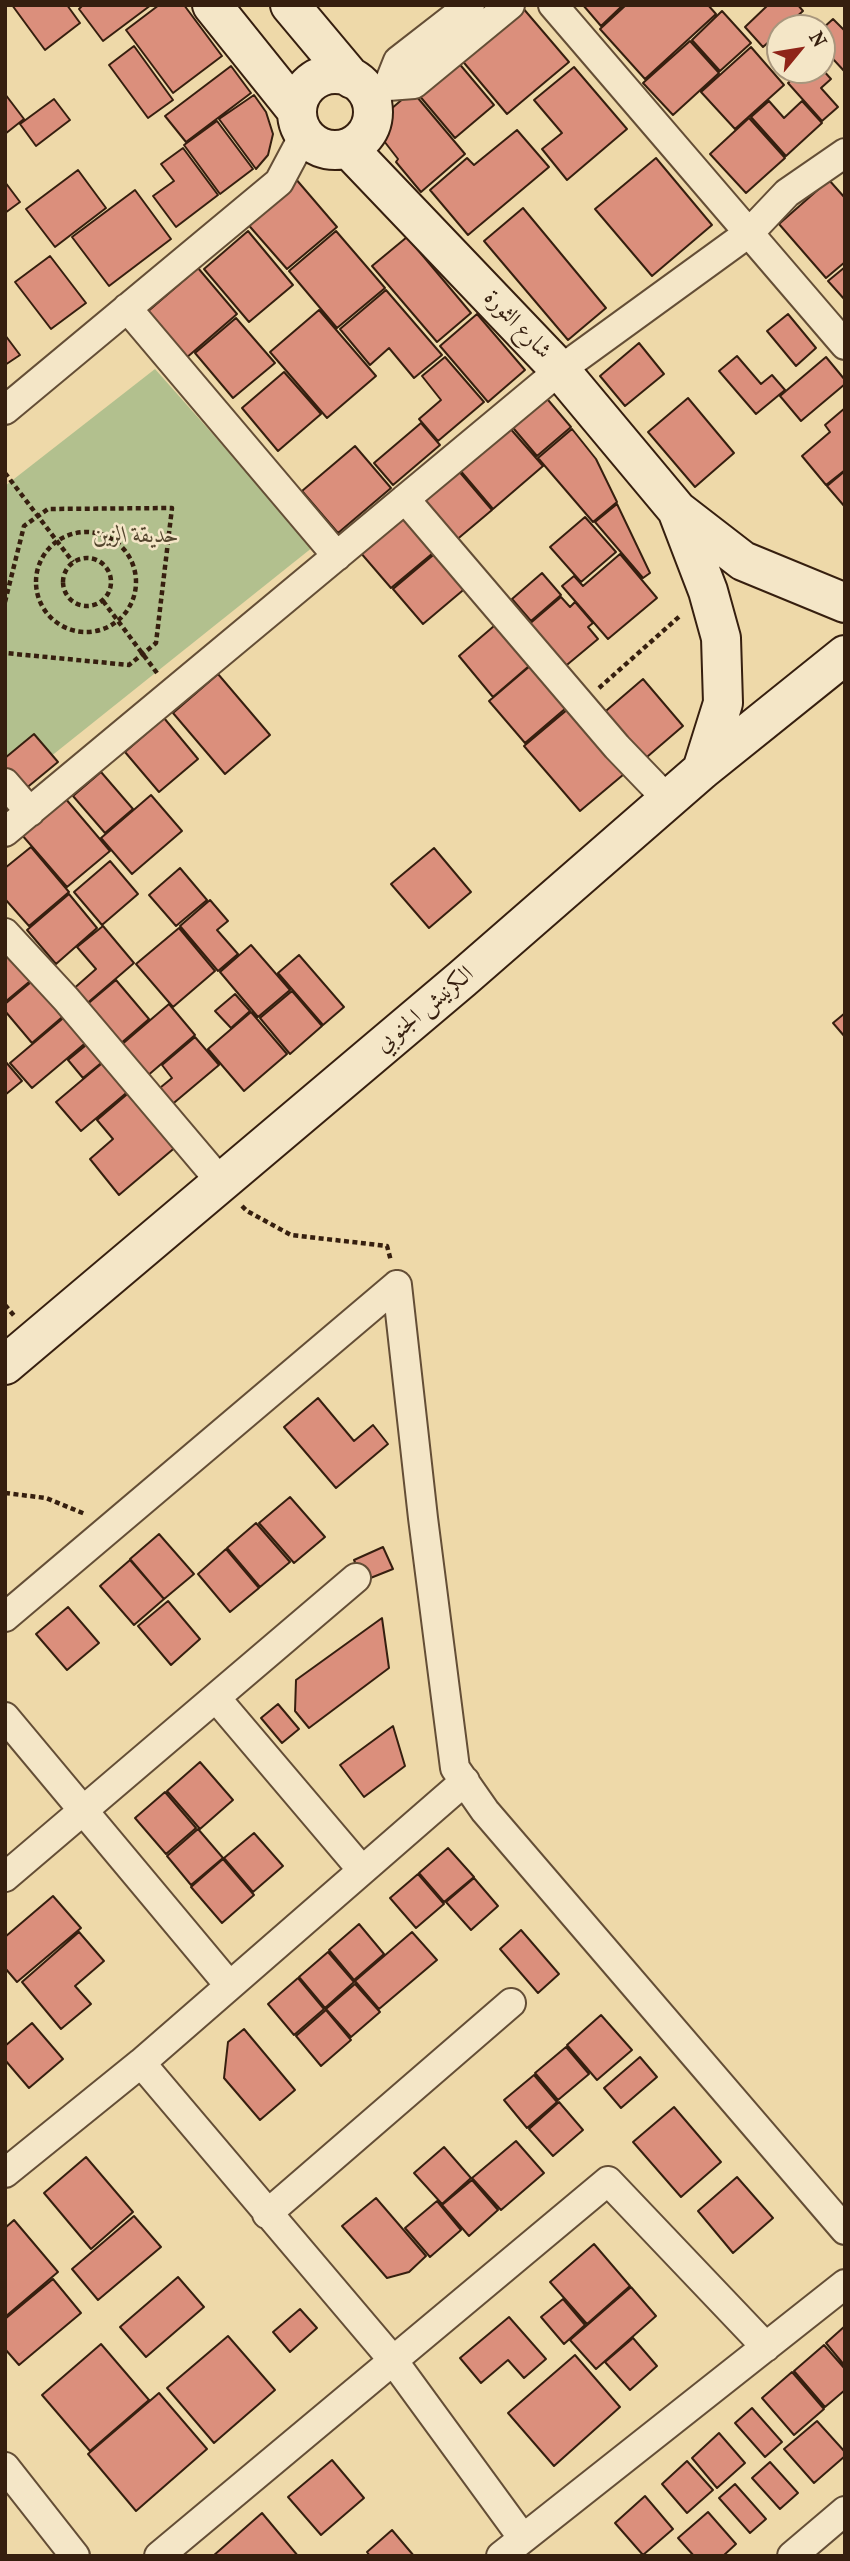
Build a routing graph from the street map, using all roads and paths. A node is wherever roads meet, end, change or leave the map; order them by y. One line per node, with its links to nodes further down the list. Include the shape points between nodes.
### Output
1 (212, 5): 7 (main road)
2 (290, 5): 6 (main road)
3 (470, 5): 6 (street)
4 (510, 5): 6 (street, via 414,84)
5 (553, 5): 10 (street)
6 (370, 87): 7 (main road, via 340,74 316,79 299,99); 8 (main road, via 367,132)
7 (301, 123): 8 (main road, via 313,144 324,149); 11 (street, via 279,182)
8 (348, 148): 13 (main road, شارع الثورة)
9 (845, 153): 10 (street, via 787,193)
10 (750, 232): 12 (street); 13 (street)
11 (127, 308): 14 (street); 20 (street)
12 (845, 345)
13 (560, 370): 16 (street); 17 (main road, شارع الثورة)
14 (5, 410)
15 (5, 473): 18 (path)
16 (405, 499): 20 (street); 31 (street)
17 (677, 510): 22 (main road, شارع الثورة); 25 (main road, شارع الثورة, via 743,561)
18 (38, 516): 19 (path); 24 (path, via 24,526); 28 (path, via 48,509 172,508 156,643)
19 (57, 541): 21 (path); 26 (path, via 92,532 108,537 132,560 136,592 131,607); 26 (path, via 38,565 39,599 47,614 59,625 82,632 107,629)
20 (337, 556): 30 (street)
21 (73, 562): 23 (path, via 89,558 109,571 111,587); 23 (path, via 64,575 68,597 89,607)
22 (708, 591): 31 (path); 32 (main road, شارع الثورة, via 721,638 723,703)
23 (103, 601): 26 (path)
24 (5, 602)
25 (845, 603)
26 (118, 621): 28 (path)
27 (5, 653): 28 (path, via 129,665)
28 (143, 654): 30 (path)
29 (845, 655): 32 (main road, الكرنيش الجنوبي)
30 (172, 693): 35 (street)
31 (581, 704): 34 (street)
32 (702, 770): 34 (main road, الكرنيش الجنوبي)
33 (5, 783): 35 (street)
34 (668, 800): 38 (main road, الكرنيش الجنوبي)
35 (30, 812): 36 (street)
36 (5, 832)
37 (5, 933): 38 (street)
38 (220, 1182): 39 (path, via 247,1211 291,1236 387,1246); 40 (main road, الكرنيش الجنوبي)
39 (397, 1285): 42 (street); 47 (street, via 456,1768)
40 (5, 1365)
41 (5, 1493): 42 (path, via 46,1498 88,1516)
42 (103, 1534): 44 (street)
43 (356, 1578): 45 (street)
44 (5, 1616)
45 (216, 1698): 48 (street); 49 (street)
46 (5, 1717): 48 (street)
47 (465, 1782): 49 (street); 56 (street, via 485,1811)
48 (83, 1812): 50 (street); 51 (street)
49 (362, 1870): 51 (street)
50 (5, 1877)
51 (229, 1985): 53 (street)
52 (512, 2003): 55 (street)
53 (141, 2063): 54 (street); 55 (street)
54 (5, 2173)
55 (267, 2214): 59 (street)
56 (845, 2230)
57 (845, 2284): 58 (street)
58 (765, 2347): 59 (street, via 608,2181); 62 (street)
59 (392, 2360): 62 (street); 64 (street)
60 (5, 2466): 63 (street)
61 (845, 2511): 66 (street)
62 (522, 2537): 65 (street)
63 (75, 2556)
64 (159, 2556)
65 (501, 2556)
66 (792, 2556)

